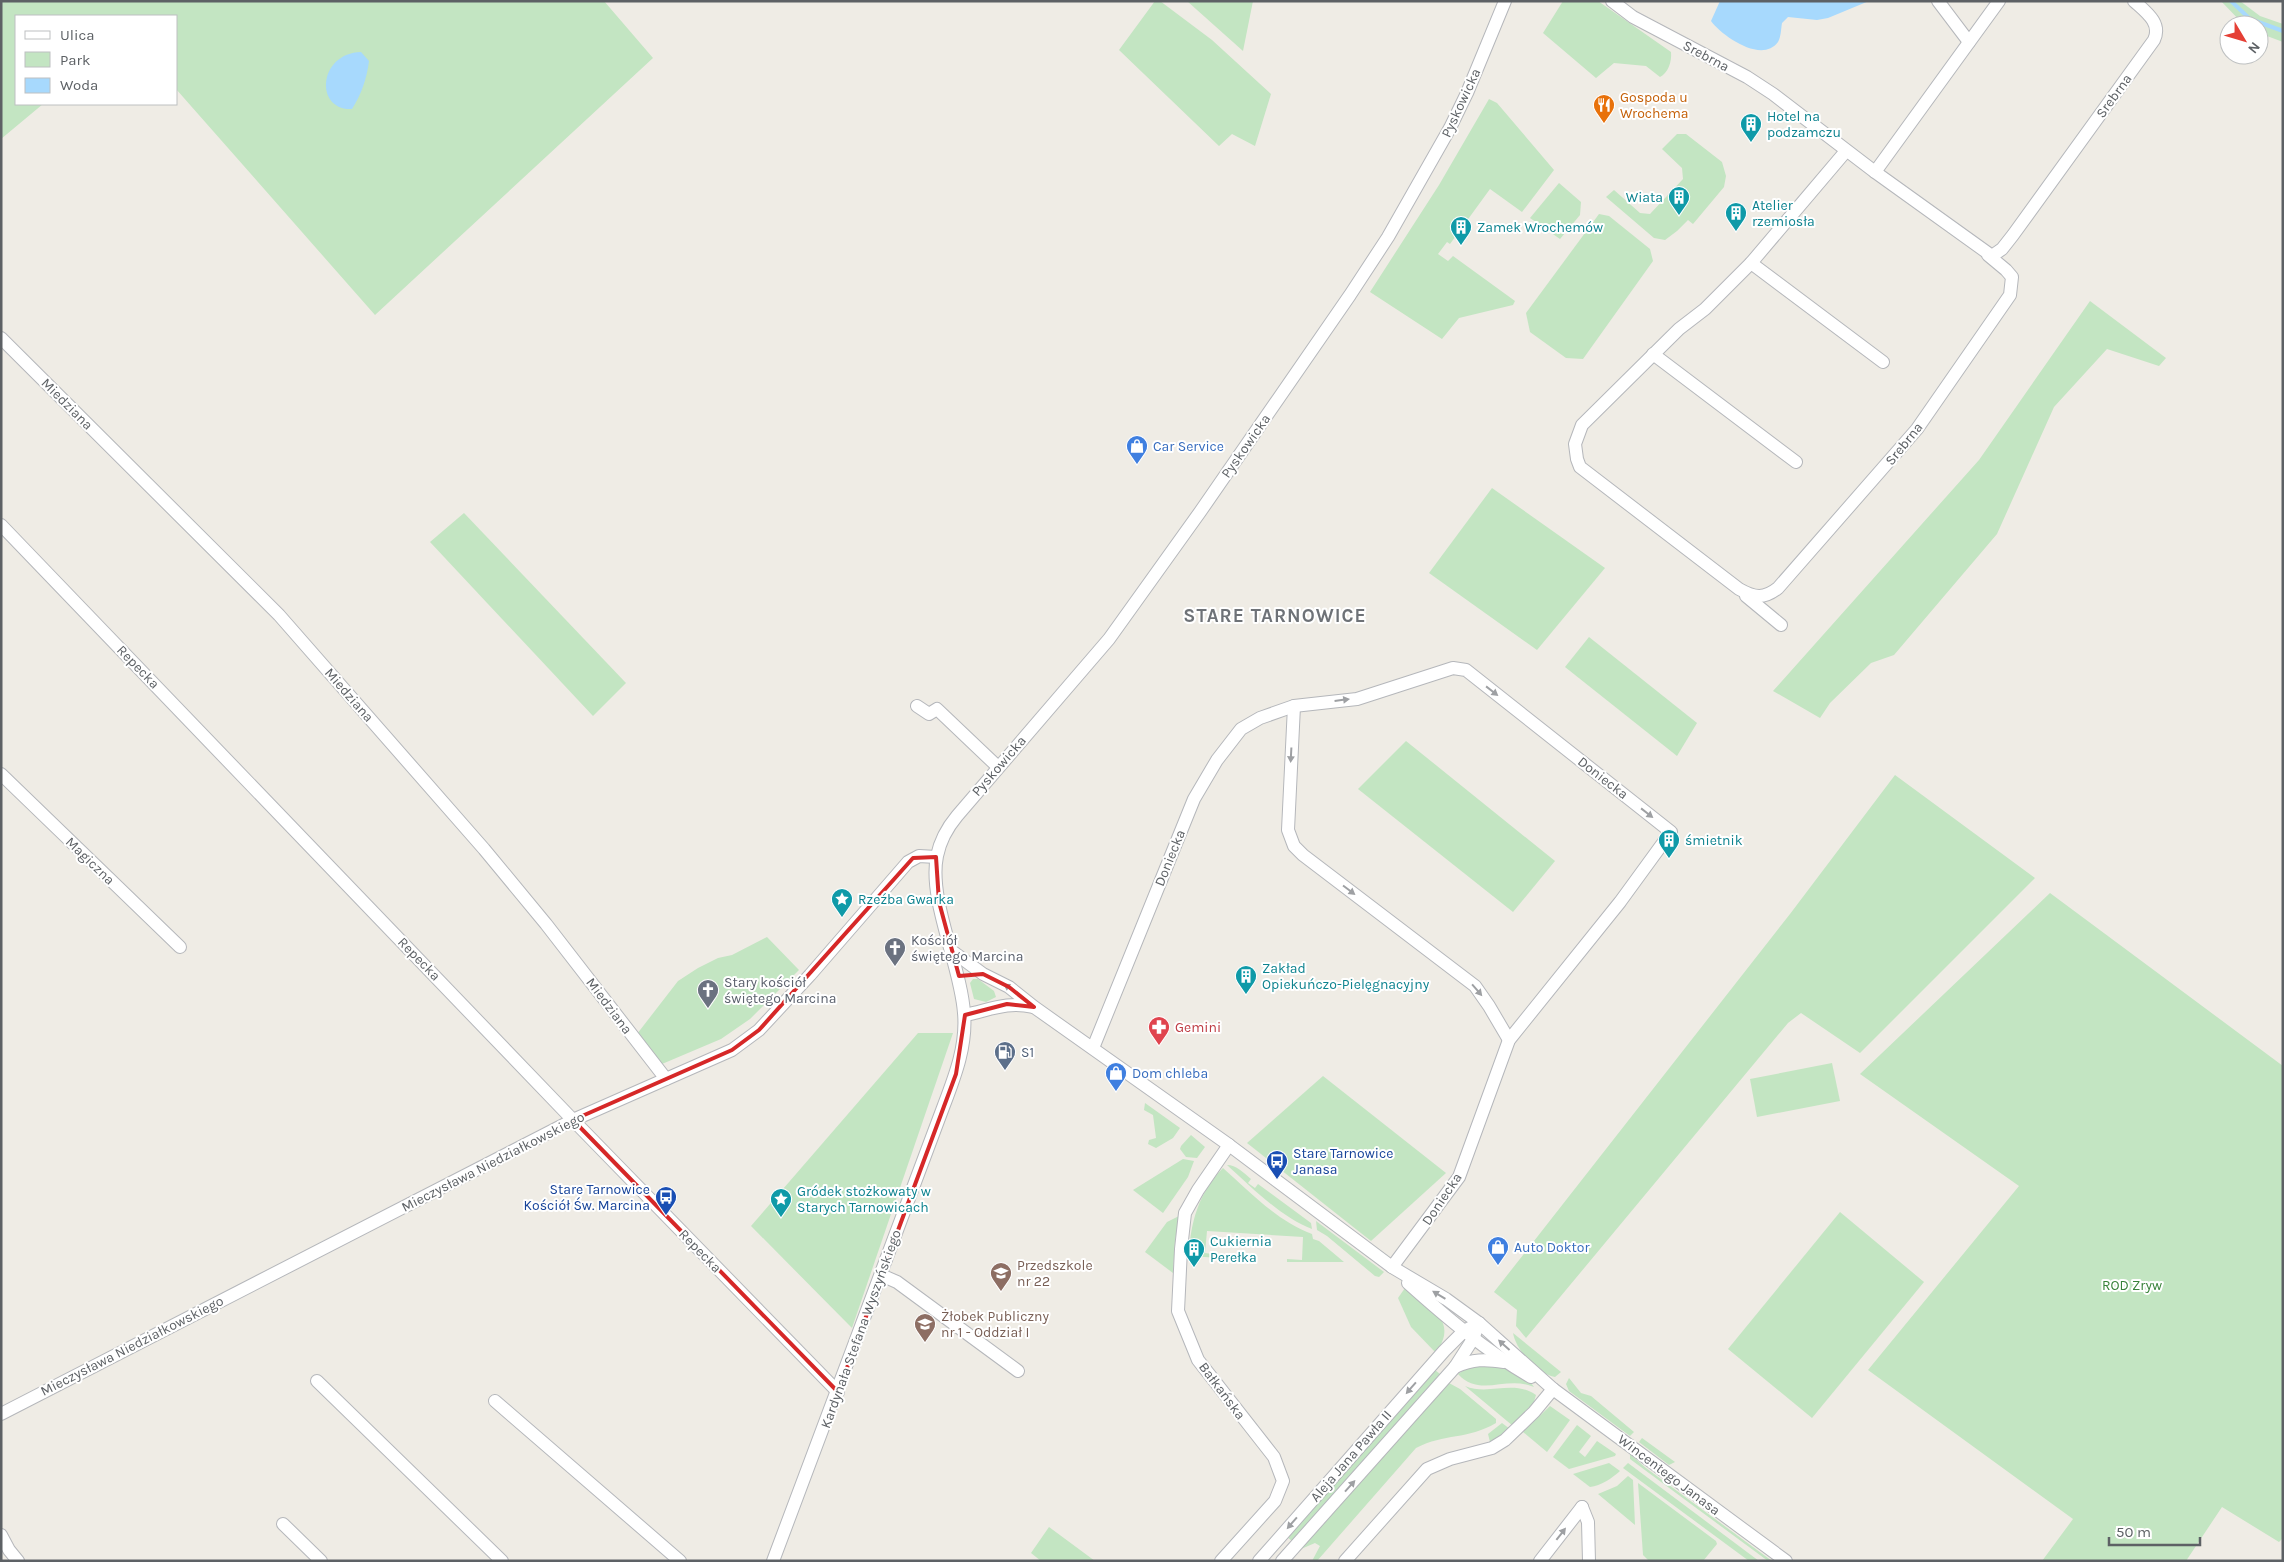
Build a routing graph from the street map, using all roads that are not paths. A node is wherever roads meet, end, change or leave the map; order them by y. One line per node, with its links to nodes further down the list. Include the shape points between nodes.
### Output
1 (1505, 1): 20 (street, Pyskowicka, via 1450,128 1388,237 1350,295 1110,639)
2 (1612, 1): 7 (street, Srebrna, via 1653,28 1747,77)
3 (1938, 1): 6 (street)
4 (1999, 1): 6 (street)
5 (2134, 1): 9 (street, Srebrna, via 2155,22 2157,34 2154,40 2013,235 1996,255)
6 (1969, 42): 8 (street)
7 (1846, 151): 8 (street, Srebrna); 10 (street, Srebrna)
8 (1875, 172): 9 (street, Srebrna)
9 (1988, 255): 16 (street, Srebrna, via 2012,277 2010,295 1917,429 1778,588 1762,597)
10 (1751, 263): 12 (street, Srebrna); 13 (street)
11 (1, 338): 31 (street, Miedziana, via 279,615 515,886)
12 (1653, 354): 14 (street); 16 (street, Srebrna, via 1582,425 1575,444 1576,459 1580,467)
13 (1883, 362)
14 (1796, 462)
15 (1, 525): 32 (street, Repecka)
16 (1739, 589): 17 (street, Srebrna)
17 (1781, 625)
18 (917, 706): 20 (street, via 929,714 938,709)
19 (1294, 706): 29 (street, one-way to 29, via 1288,830 1294,846 1475,986); 29 (street, Doniecka, one-way to 29, via 1357,699 1453,668 1466,670 1672,832); 30 (street, Doniecka, via 1260,718 1241,729 1217,760 1194,799)
20 (998, 767): 22 (street, Pyskowicka, via 950,825)
21 (1, 774): 23 (street, Magiczna)
22 (936, 857): 24 (street, Kardynała Stefana Wyszyńskiego, via 936,886); 31 (street, Mieczysława Niedziałkowskiego, via 919,856 908,862 759,1030 732,1050)
23 (180, 947)
24 (952, 951): 25 (street, Wincentego Janasa); 26 (street, Kardynała Stefana Wyszyńskiego)
25 (983, 974): 26 (street, via 967,975); 27 (street, Wincentego Janasa, one-way to 25, via 1009,987)
26 (960, 981): 28 (street, Kardynała Stefana Wyszyńskiego)
27 (1034, 1007): 28 (street, Wincentego Janasa, via 1015,1003); 30 (street, Wincentego Janasa)
28 (965, 1014): 35 (street, Kardynała Stefana Wyszyńskiego, via 956,1074)
29 (1509, 1040): 34 (street, Doniecka, via 1459,1177)
30 (1093, 1048): 33 (street, Wincentego Janasa)
31 (666, 1079): 32 (street, Mieczysława Niedziałkowskiego)
32 (572, 1120): 45 (street, Repecka); 47 (street, Mieczysława Niedziałkowskiego)
33 (1229, 1145): 34 (street, Wincentego Janasa); 55 (street, Bałkańska, via 1185,1213 1178,1311 1198,1360 1274,1457 1282,1481 1275,1501)
34 (1392, 1267): 36 (street, Wincentego Janasa); 37 (street, Wincentego Janasa, one-way to 34, via 1446,1298)
35 (881, 1275): 42 (street, via 897,1282); 45 (street, Kardynała Stefana Wyszyńskiego)
36 (1444, 1315): 38 (street, Wincentego Janasa); 39 (street, via 1450,1333)
37 (1479, 1323): 38 (street, Aleja Jana Pawła II); 44 (street, Wincentego Janasa, one-way to 37)
38 (1468, 1335): 39 (street, Aleja Jana Pawła II); 40 (street, Wincentego Janasa); 41 (street, Aleja Jana Pawła II)
39 (1444, 1351): 56 (street, Aleja Jana Pawła II, one-way to 56)
40 (1506, 1362): 41 (street, via 1481,1359); 44 (street, Wincentego Janasa)
41 (1455, 1367): 57 (street, Aleja Jana Pawła II, one-way to 41)
42 (1018, 1370)
43 (317, 1381): 52 (street)
44 (1553, 1389): 58 (street, via 1505,1440 1492,1448 1427,1469); 61 (street, Wincentego Janasa)
45 (838, 1392): 54 (street, Kardynała Stefana Wyszyńskiego)
46 (495, 1401): 53 (street)
47 (1, 1414)
48 (283, 1524): 51 (street)
49 (1, 1535): 50 (street)
50 (18, 1561)
51 (321, 1561)
52 (502, 1561)
53 (680, 1561)
54 (773, 1561)
55 (1221, 1561)
56 (1259, 1561)
57 (1282, 1561)
58 (1345, 1561)
59 (1540, 1561): 60 (street, one-way to 60, via 1582,1507 1588,1522)
60 (1589, 1561)
61 (1786, 1561)

